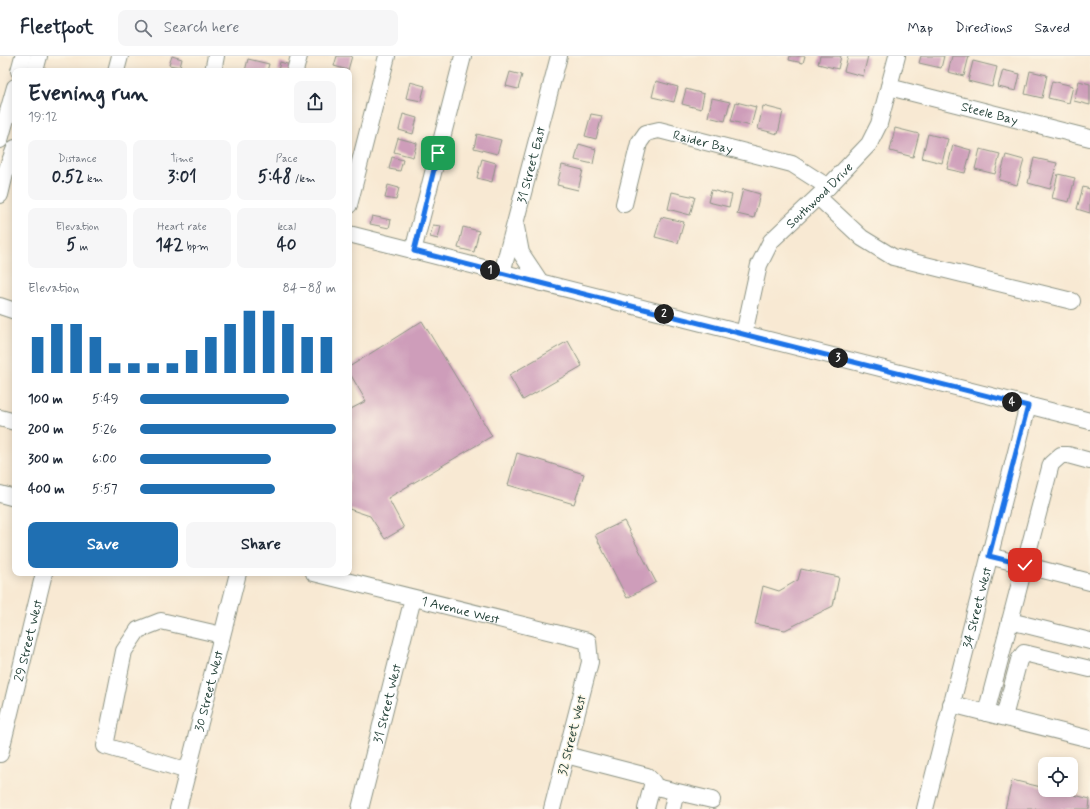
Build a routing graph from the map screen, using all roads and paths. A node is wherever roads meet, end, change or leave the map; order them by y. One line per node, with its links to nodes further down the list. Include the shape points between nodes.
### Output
1 (23, 56): 10 (street)
2 (39, 56): 11 (street)
3 (120, 56): 12 (street)
4 (216, 56): 13 (street)
5 (299, 56): 14 (street)
6 (387, 56): 21 (street)
7 (463, 56): 26 (street)
8 (559, 56): 24 (street, 31 Street East)
9 (897, 56): 15 (street, Southwood Drive)
10 (20, 68)
11 (36, 68)
12 (117, 68)
13 (213, 68)
14 (296, 68)
15 (890, 87): 17 (street, Steele Bay); 20 (street, Southwood Drive, via 879,124 869,144)
16 (12, 98): 18 (street)
17 (1090, 138)
18 (0, 140)
19 (11, 149): 22 (street)
20 (823, 192): 23 (street, Raider Bay, via 792,164 659,130 646,134 639,144); 29 (street, Raider Bay, via 862,238 893,257); 32 (street, Southwood Drive, via 772,241 760,265)
21 (352, 193)
22 (0, 195)
23 (624, 204)
24 (515, 224): 27 (street, 31 Street East); 28 (street, via 522,253)
25 (352, 235): 26 (street)
26 (414, 251): 27 (street)
27 (502, 273): 28 (street)
28 (541, 283): 32 (street)
29 (1072, 301)
30 (0, 306): 31 (street)
31 (12, 310)
32 (744, 334): 33 (street)
33 (1028, 406): 36 (street); 40 (street, 34 Street West)
34 (0, 418): 35 (street)
35 (12, 421)
36 (1090, 421)
37 (1090, 461): 41 (street, via 1061,455 1051,464)
38 (0, 494): 39 (street)
39 (12, 497)
40 (989, 556): 41 (street); 53 (street, 34 Street West)
41 (1025, 565): 45 (street); 47 (street)
42 (43, 576): 52 (street, 29 Street West)
43 (237, 576): 48 (street, 30 Street West)
44 (326, 576): 46 (street, 1 Avenue West)
45 (1090, 582)
46 (413, 598): 50 (street, 1 Avenue West, via 588,641); 63 (street, 31 Street West)
47 (1010, 621): 49 (street); 54 (street)
48 (222, 635): 59 (street, 30 Street West); 59 (street, via 161,621 138,630 124,651 105,746)
49 (1090, 642)
50 (590, 662): 58 (street, 32 Street West)
51 (1090, 669): 55 (street, via 1024,653 1019,660)
52 (6, 704): 57 (street, 29 Street West)
53 (952, 704): 54 (street); 66 (street, 34 Street West)
54 (986, 713): 55 (street)
55 (1004, 717): 56 (street)
56 (1090, 739)
57 (0, 754)
58 (566, 755): 60 (street, via 647,776 651,779); 64 (street, 32 Street West)
59 (188, 771): 62 (street, 30 Street West)
60 (652, 786): 61 (street); 65 (street)
61 (704, 806)
62 (178, 809)
63 (360, 809)
64 (552, 809)
65 (646, 809)
66 (925, 809)

